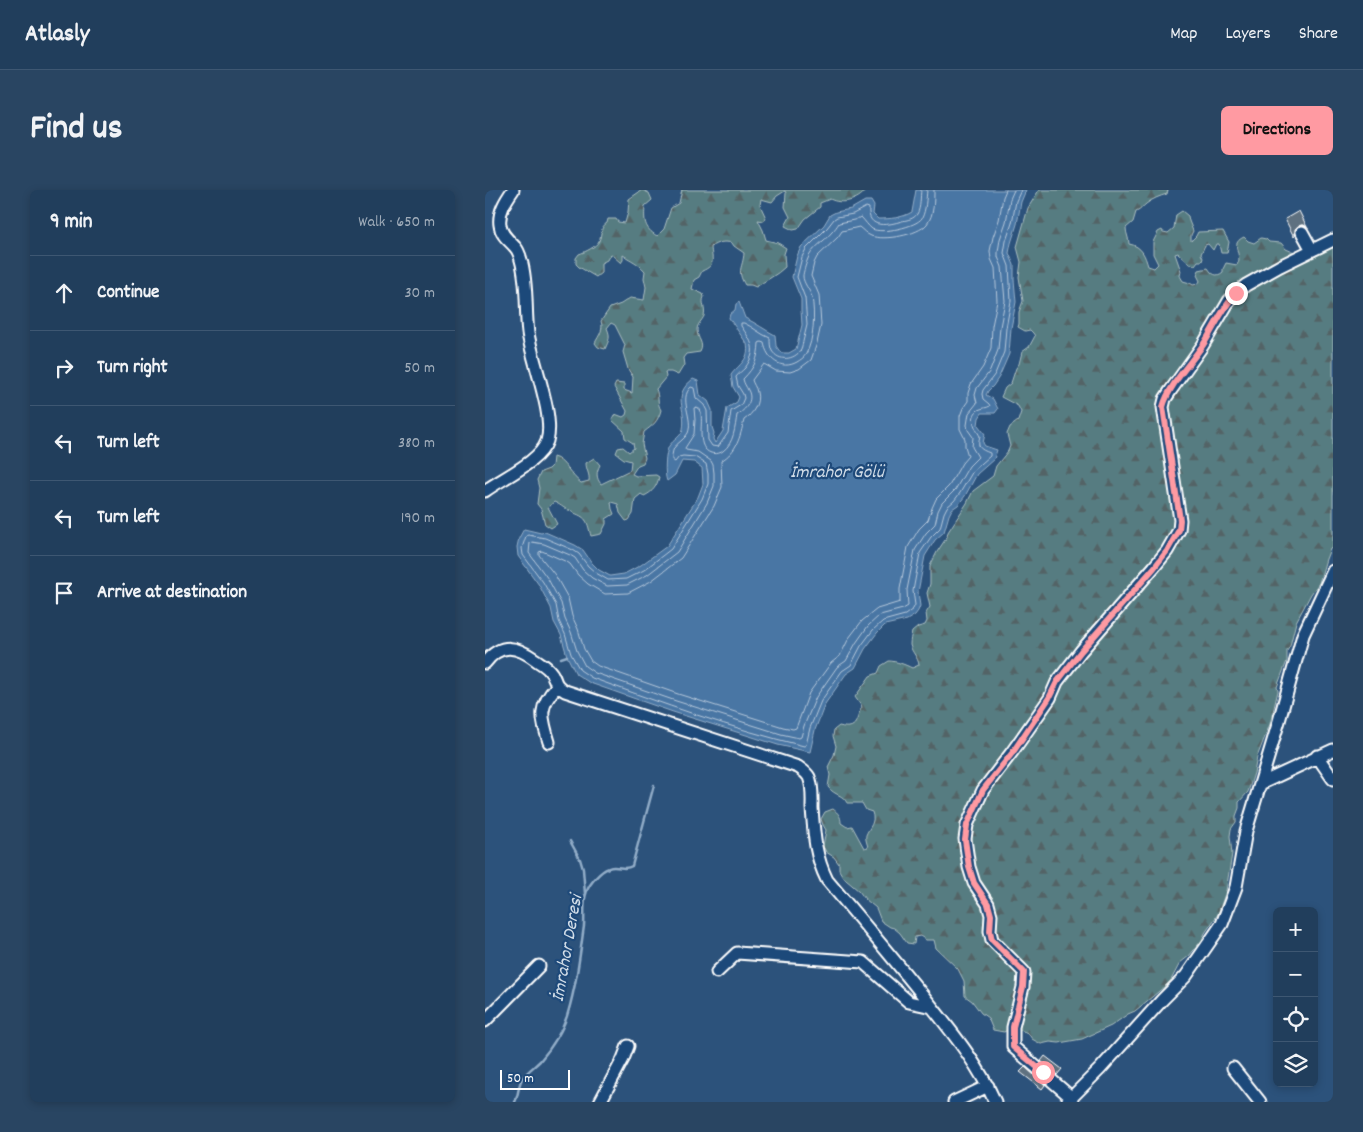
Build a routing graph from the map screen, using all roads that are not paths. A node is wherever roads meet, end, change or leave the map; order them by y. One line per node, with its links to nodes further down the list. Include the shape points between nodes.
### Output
1 (513, 190): 5 (street, via 504,205 500,226 516,248 524,270 528,333 549,424 547,441 541,452)
2 (1302, 232): 4 (street)
3 (1333, 240): 4 (street)
4 (1312, 250): 21 (street, via 1236,293 1171,390 1163,407 1179,530 1154,568 1057,682 1013,752 983,790 967,825 965,840 969,867 974,883 988,904 992,940 1024,972 1013,1027 1013,1047)
5 (485, 491)
6 (1333, 571): 13 (street, via 1303,635)
7 (485, 663): 8 (street, via 496,651 515,649 549,670)
8 (557, 686): 9 (street, via 547,697 543,709 542,718); 16 (street, via 576,696 805,771 811,783 817,854 827,880)
9 (549, 742)
10 (1333, 750): 11 (street)
11 (1317, 756): 12 (street); 13 (street)
12 (1333, 778)
13 (1260, 784): 21 (street, via 1246,831 1236,887 1222,924 1181,981)
14 (539, 966): 17 (street)
15 (717, 972): 16 (street, via 737,953 863,962 909,1002)
16 (932, 1007): 20 (street)
17 (485, 1021)
18 (628, 1046): 22 (street)
19 (1233, 1068): 25 (street)
20 (988, 1086): 23 (street); 24 (street)
21 (1070, 1100)
22 (600, 1102)
23 (954, 1102)
24 (995, 1102)
25 (1260, 1102)

